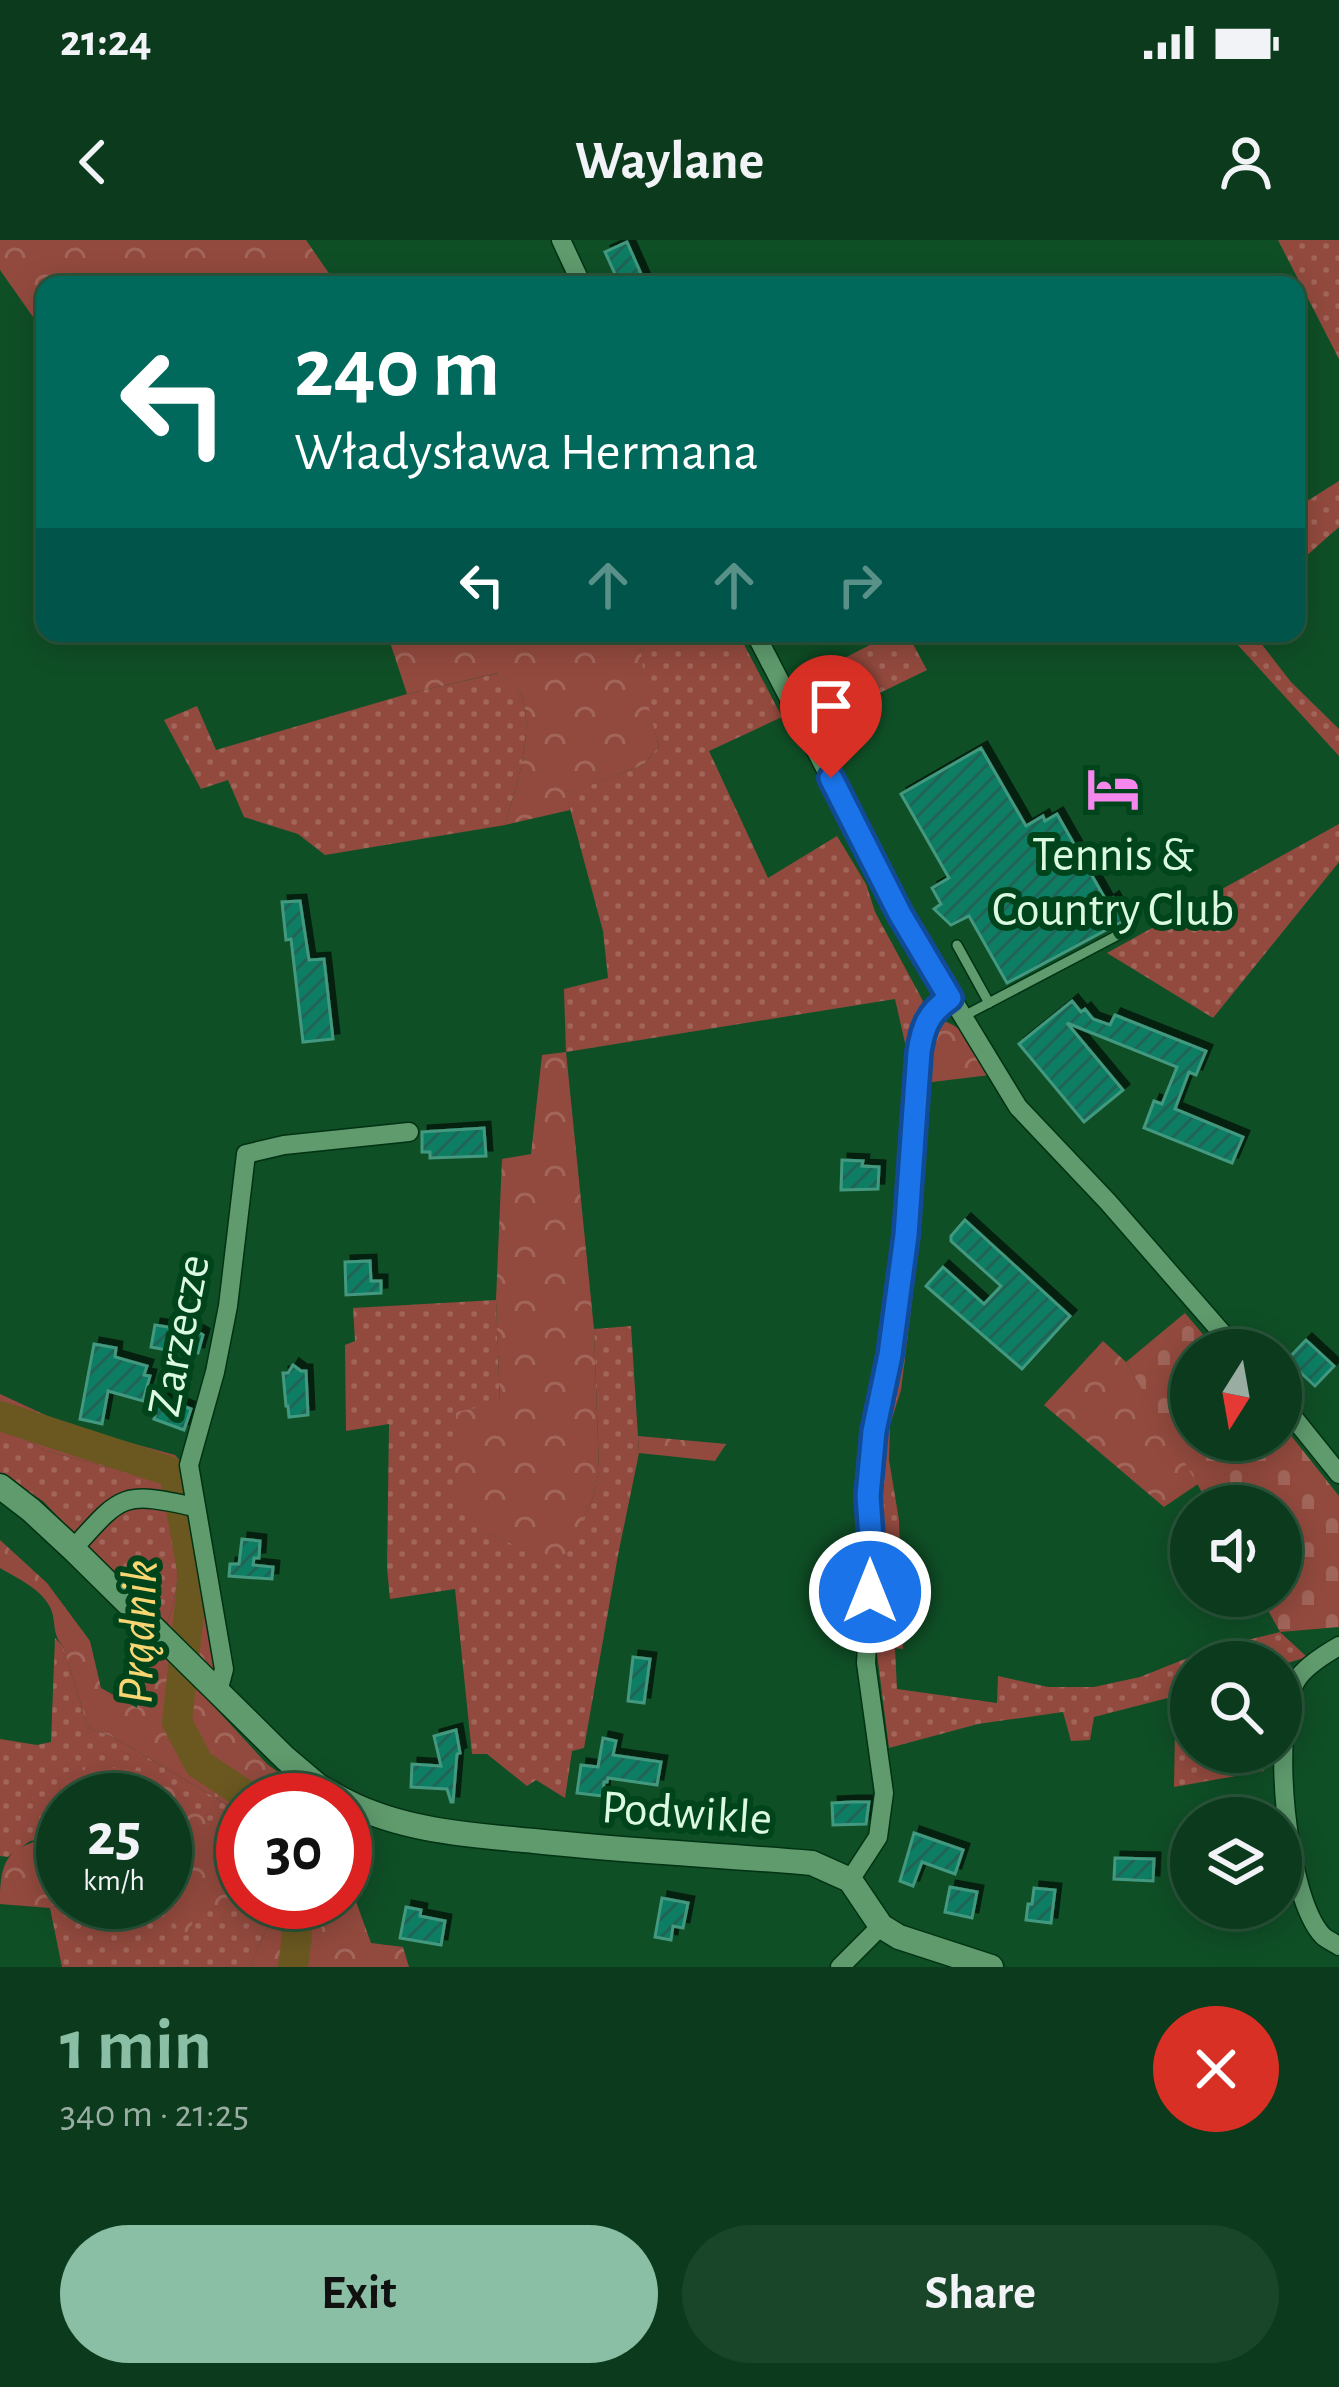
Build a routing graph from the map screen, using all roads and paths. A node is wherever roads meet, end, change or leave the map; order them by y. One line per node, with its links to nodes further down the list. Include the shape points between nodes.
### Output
1 (561, 240): 2 (street)
2 (578, 276)
3 (760, 642): 6 (street)
4 (1120, 934): 7 (lane)
5 (957, 945): 7 (lane)
6 (950, 998): 8 (street); 20 (street, via 922,1032 906,1235 874,1431 866,1663 884,1793 878,1837)
7 (988, 1004): 8 (lane)
8 (962, 1017): 10 (street, via 1018,1107)
9 (409, 1132): 14 (street, Zarzecze, via 246,1154 228,1306 189,1465)
10 (1220, 1329)
11 (1302, 1428): 12 (street)
12 (1339, 1474)
13 (0, 1486): 15 (street, Podwikle)
14 (194, 1506): 15 (street, via 134,1496 110,1508); 17 (street, Zarzecze, via 224,1669)
15 (73, 1549): 17 (street, Podwikle)
16 (1339, 1646): 22 (street, via 1298,1677 1286,1706 1288,1838)
17 (212, 1687): 18 (street, Podwikle)
18 (303, 1773)
19 (372, 1813): 20 (street, Podwikle, via 469,1835 812,1862)
20 (850, 1880): 21 (street)
21 (881, 1926): 23 (street); 24 (street)
22 (1325, 1943)
23 (846, 1964)
24 (991, 1967)

